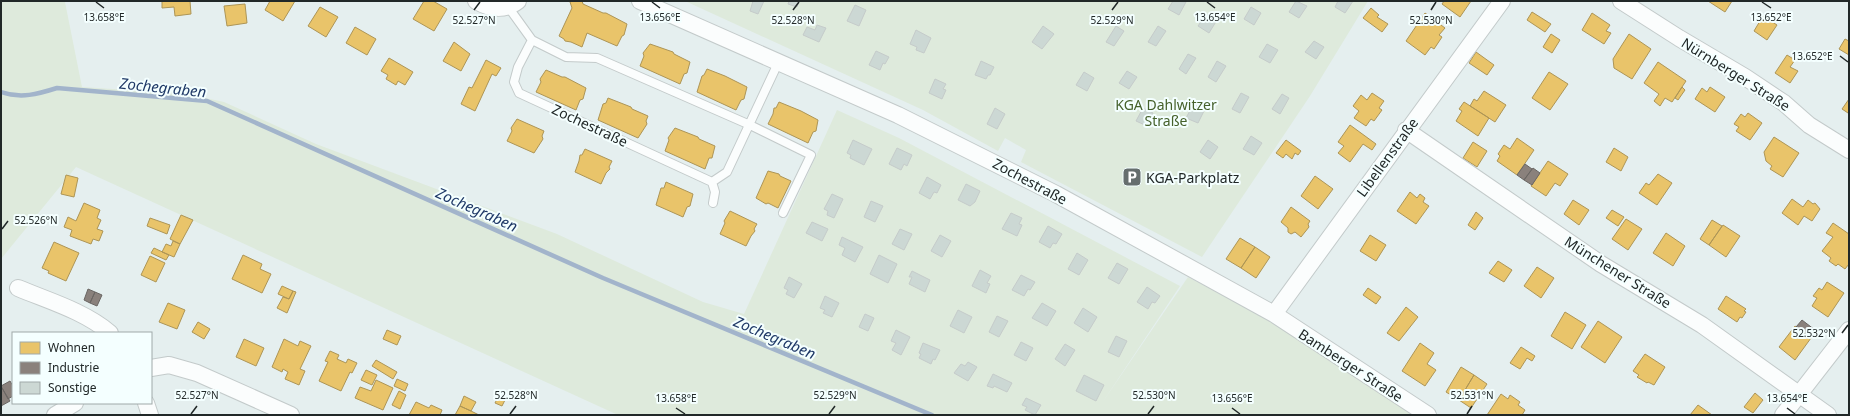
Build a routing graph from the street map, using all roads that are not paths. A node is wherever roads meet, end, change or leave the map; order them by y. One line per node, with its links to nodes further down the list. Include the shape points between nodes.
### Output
1 (476, 1): 5 (street, via 492,7)
2 (640, 1): 7 (street, Zochestraße)
3 (1502, 1): 9 (street, Libellenstraße)
4 (1621, 1): 10 (street, Nürnberger Straße, via 1745,77)
5 (514, 4): 6 (lane)
6 (532, 40): 8 (lane, via 566,57 597,58); 11 (lane, Zochestraße, via 518,67 514,82 519,93)
7 (779, 61): 8 (lane); 15 (street, Zochestraße, via 898,115 1011,171)
8 (750, 125): 11 (lane, via 727,172); 13 (lane, via 811,155)
9 (1406, 130): 15 (street, Libellenstraße); 19 (street, Münchener Straße, via 1601,264 1702,325)
10 (1849, 150)
11 (712, 182): 12 (lane, via 715,192)
12 (713, 203)
13 (783, 213)
14 (18, 288): 17 (street, via 75,311)
15 (1274, 314): 25 (street, Bamberger Straße)
16 (1849, 330): 19 (street)
17 (109, 332)
18 (152, 368): 24 (street, via 169,365 197,372)
19 (1799, 393): 26 (street); 27 (street, Münchener Straße)
20 (73, 404): 22 (street)
21 (146, 404): 23 (street)
22 (55, 415)
23 (150, 415)
24 (291, 415)
25 (1428, 415)
26 (1783, 415)
27 (1828, 415)

